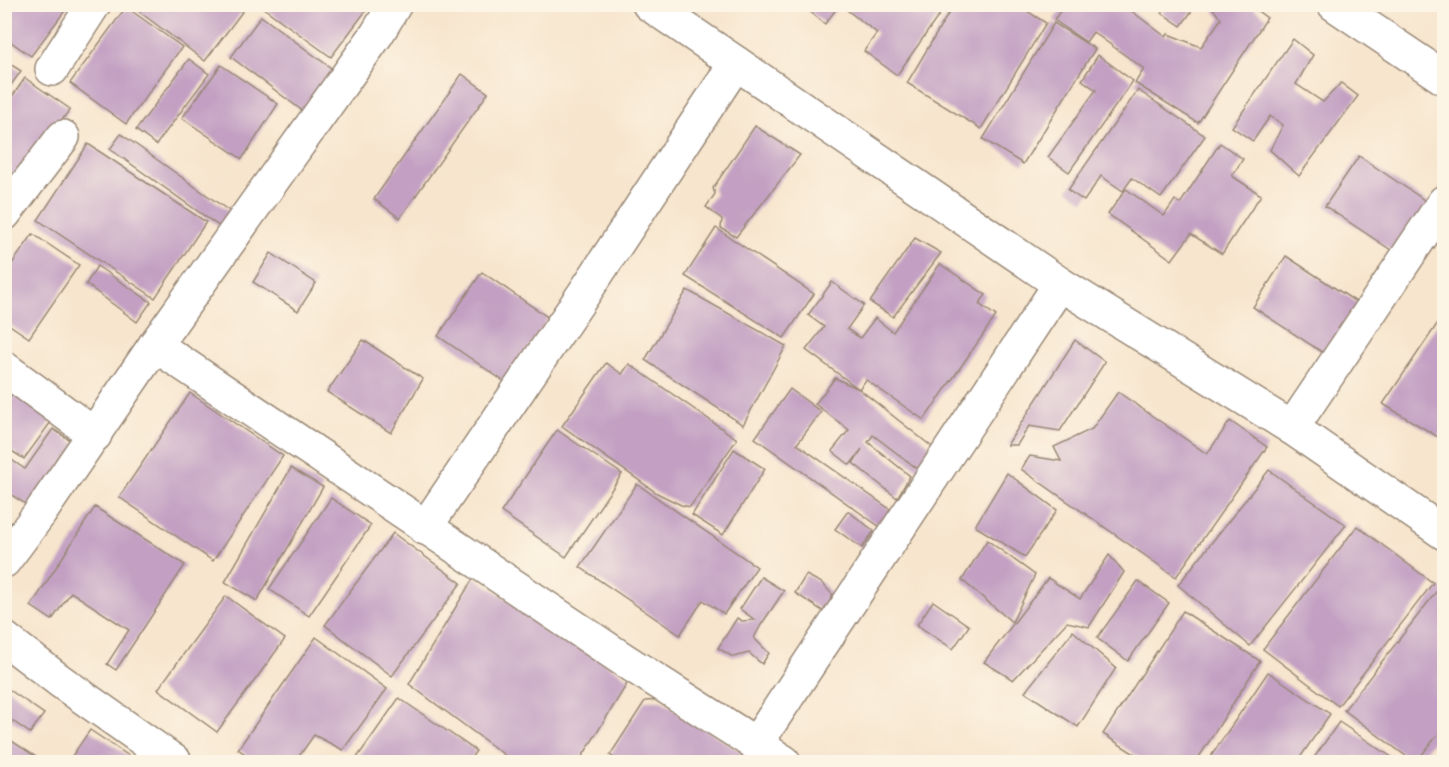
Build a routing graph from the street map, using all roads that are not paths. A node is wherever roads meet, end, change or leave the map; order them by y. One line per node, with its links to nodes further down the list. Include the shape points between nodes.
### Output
1 (94, 4): 6 (street)
2 (395, 4): 12 (street)
3 (649, 4): 5 (street)
4 (1334, 4): 7 (street)
5 (736, 63): 11 (street); 16 (street)
6 (52, 69)
7 (1444, 78)
8 (63, 137): 10 (street)
9 (1444, 202): 14 (street)
10 (4, 214)
11 (1060, 284): 14 (street); 20 (street)
12 (155, 345): 15 (street); 16 (street)
13 (4, 369): 15 (street)
14 (1292, 428): 17 (street)
15 (95, 435): 18 (street)
16 (425, 528): 20 (street)
17 (1444, 532)
18 (4, 561)
19 (4, 638): 21 (street)
20 (756, 744): 22 (street)
21 (175, 762)
22 (784, 762)

